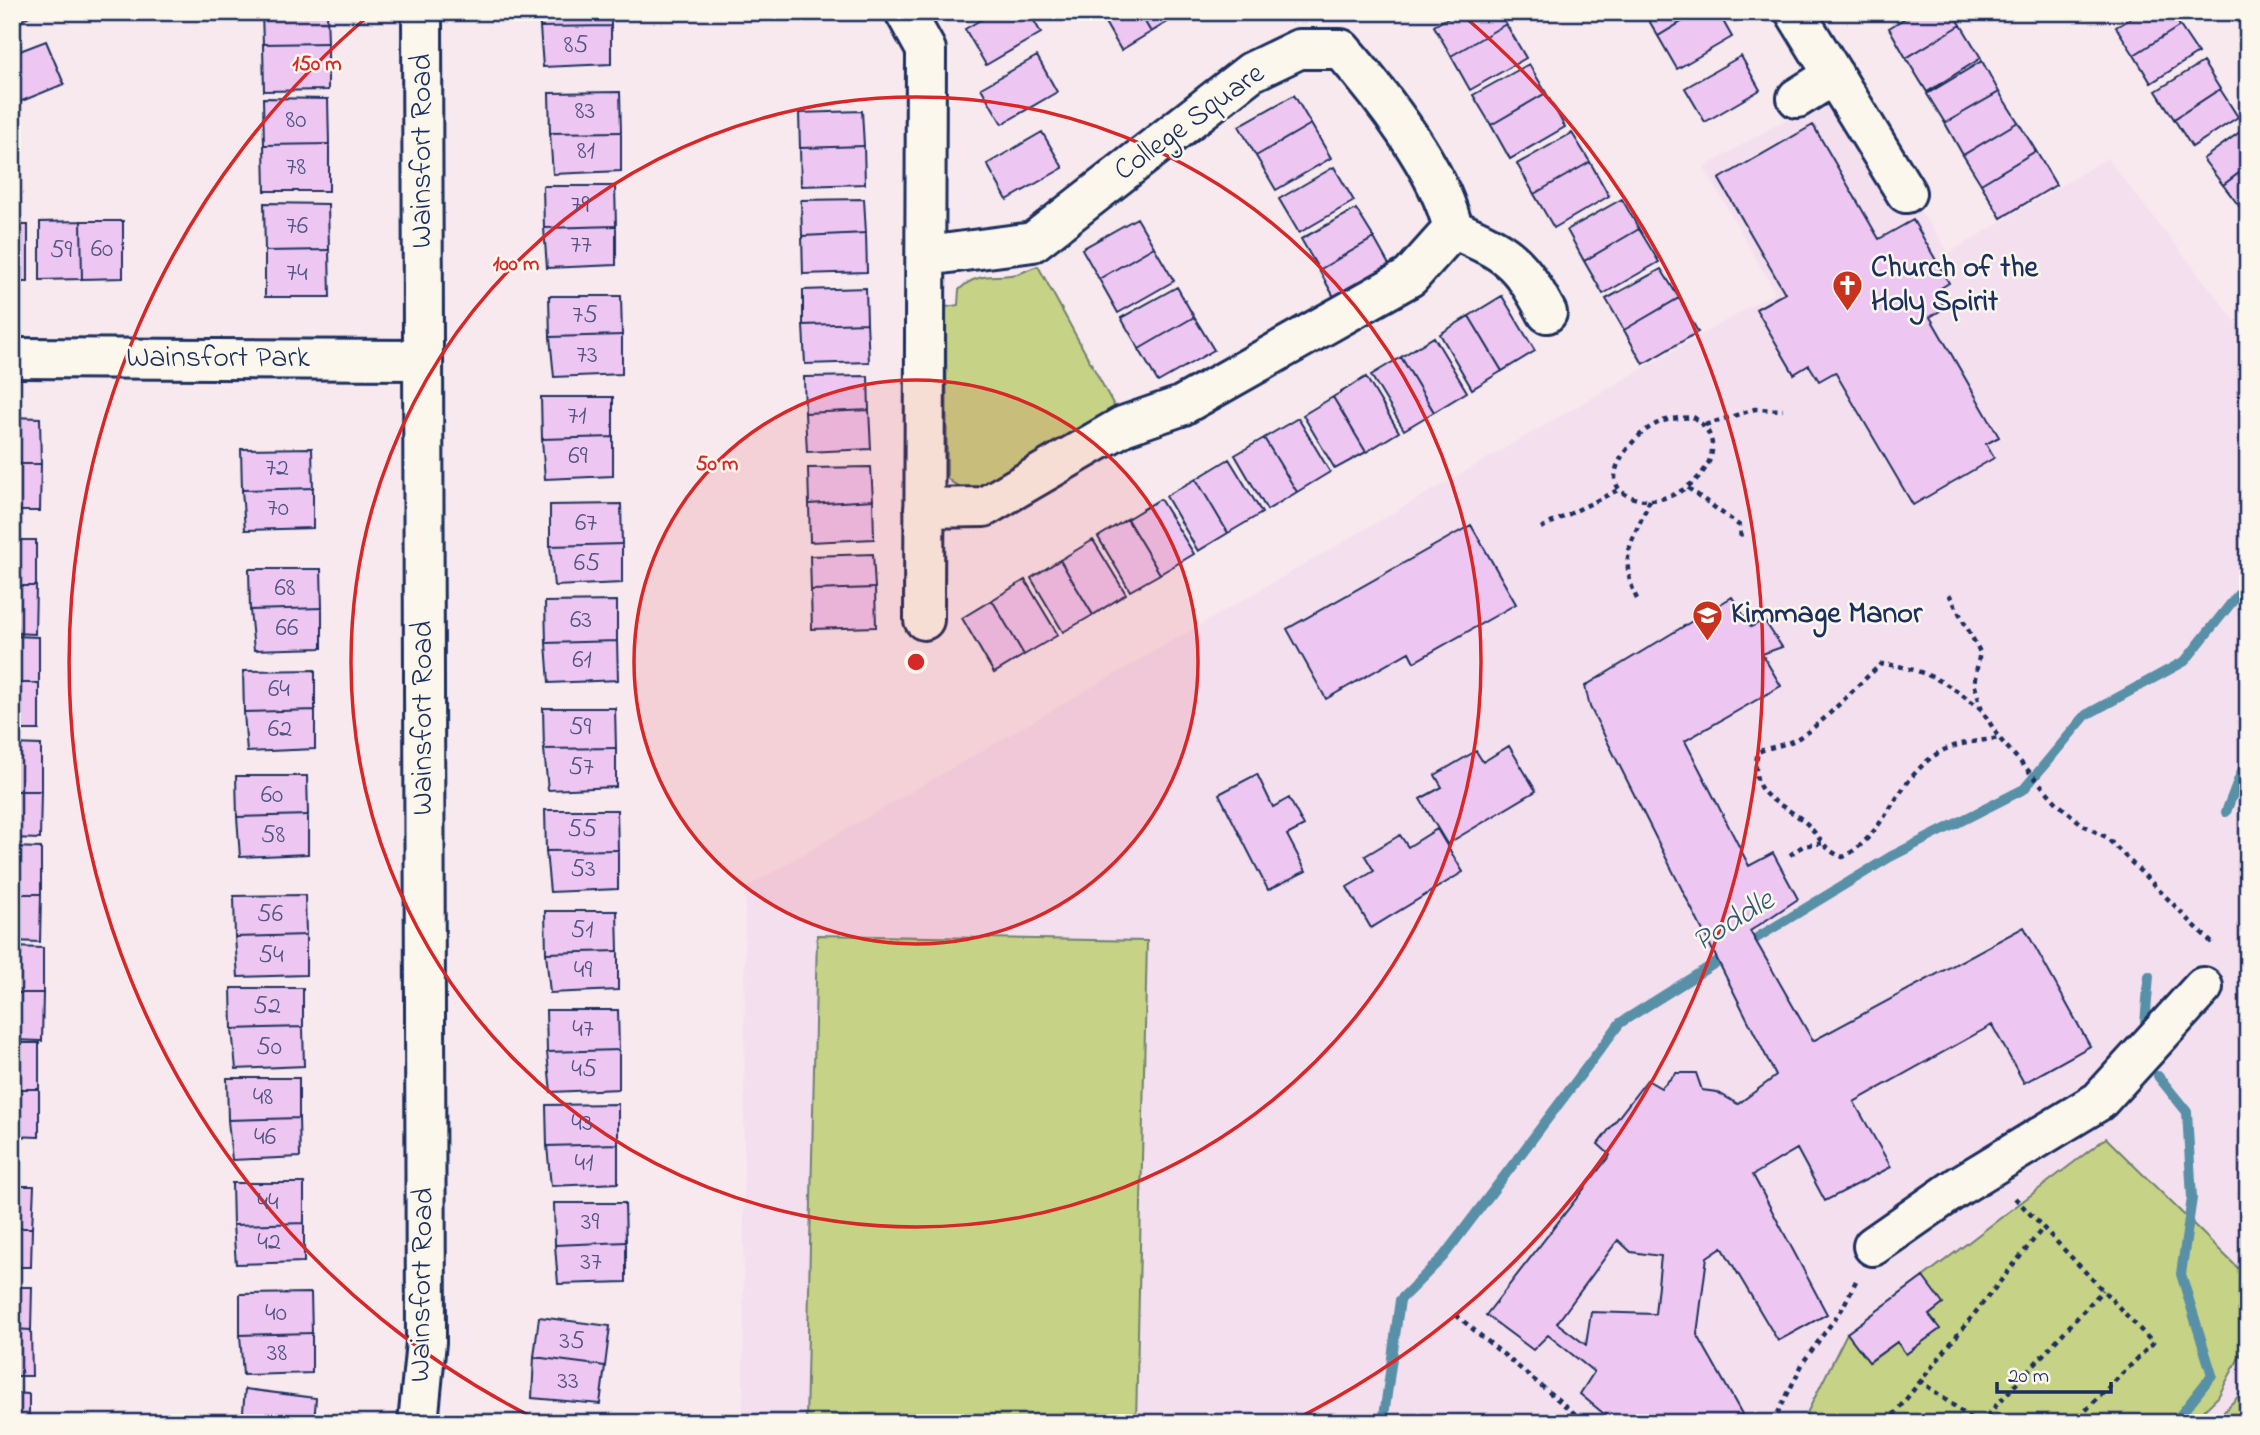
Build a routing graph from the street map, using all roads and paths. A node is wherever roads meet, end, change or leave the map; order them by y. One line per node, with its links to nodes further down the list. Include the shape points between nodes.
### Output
1 (422, 12): 11 (street, Wainsfort Road)
2 (905, 12): 8 (street, via 926,50)
3 (1795, 12): 4 (street)
4 (1834, 75): 5 (street); 6 (street)
5 (1797, 98)
6 (1906, 192)
7 (1453, 229): 8 (street, College Square, via 1448,204 1384,98 1342,49 1299,49 1251,72 1033,242); 9 (street, via 1491,246 1522,268); 17 (street, via 1410,277 1181,406 1123,426 984,507)
8 (927, 256): 17 (street)
9 (1548, 313)
10 (12, 358): 11 (street, Wainsfort Park)
11 (423, 360): 33 (street, Wainsfort Road, via 426,1342)
12 (1783, 410): 13 (path, via 1755,410)
13 (1705, 425): 14 (path, via 1711,438 1711,457 1700,479); 15 (path, via 1693,417 1674,419 1657,423 1636,437 1619,458 1616,474)
14 (1688, 488): 16 (path); 19 (path, via 1740,526)
15 (1620, 489): 16 (path, via 1629,497); 18 (path)
16 (1650, 500): 21 (path, via 1625,563)
17 (925, 508): 22 (street)
18 (1541, 528)
19 (1741, 541)
20 (1949, 594): 23 (path, via 1980,652 1974,683)
21 (1637, 599)
22 (924, 620)
23 (1982, 710): 24 (path); 25 (path, via 1937,679 1882,664 1793,741 1758,752 1754,769 1761,792 1804,821)
24 (1999, 738): 25 (path, via 1946,749 1920,768 1861,848 1843,856 1828,852); 27 (path, via 2058,804 2083,825 2106,836)
25 (1823, 843): 26 (path, via 1803,846)
26 (1790, 855)
27 (2212, 943)
28 (2203, 987): 29 (street, via 2099,1101 1959,1186)
29 (1873, 1246): 35 (path, via 1842,1309 1804,1361)
30 (2103, 1290): 32 (path, via 2043,1228); 37 (path); 38 (path, via 2153,1343)
31 (1456, 1315): 34 (path)
32 (1919, 1380): 36 (path); 37 (path)
33 (418, 1423)
34 (1586, 1423)
35 (1773, 1423)
36 (1887, 1423)
37 (1978, 1423)
38 (2073, 1423)

